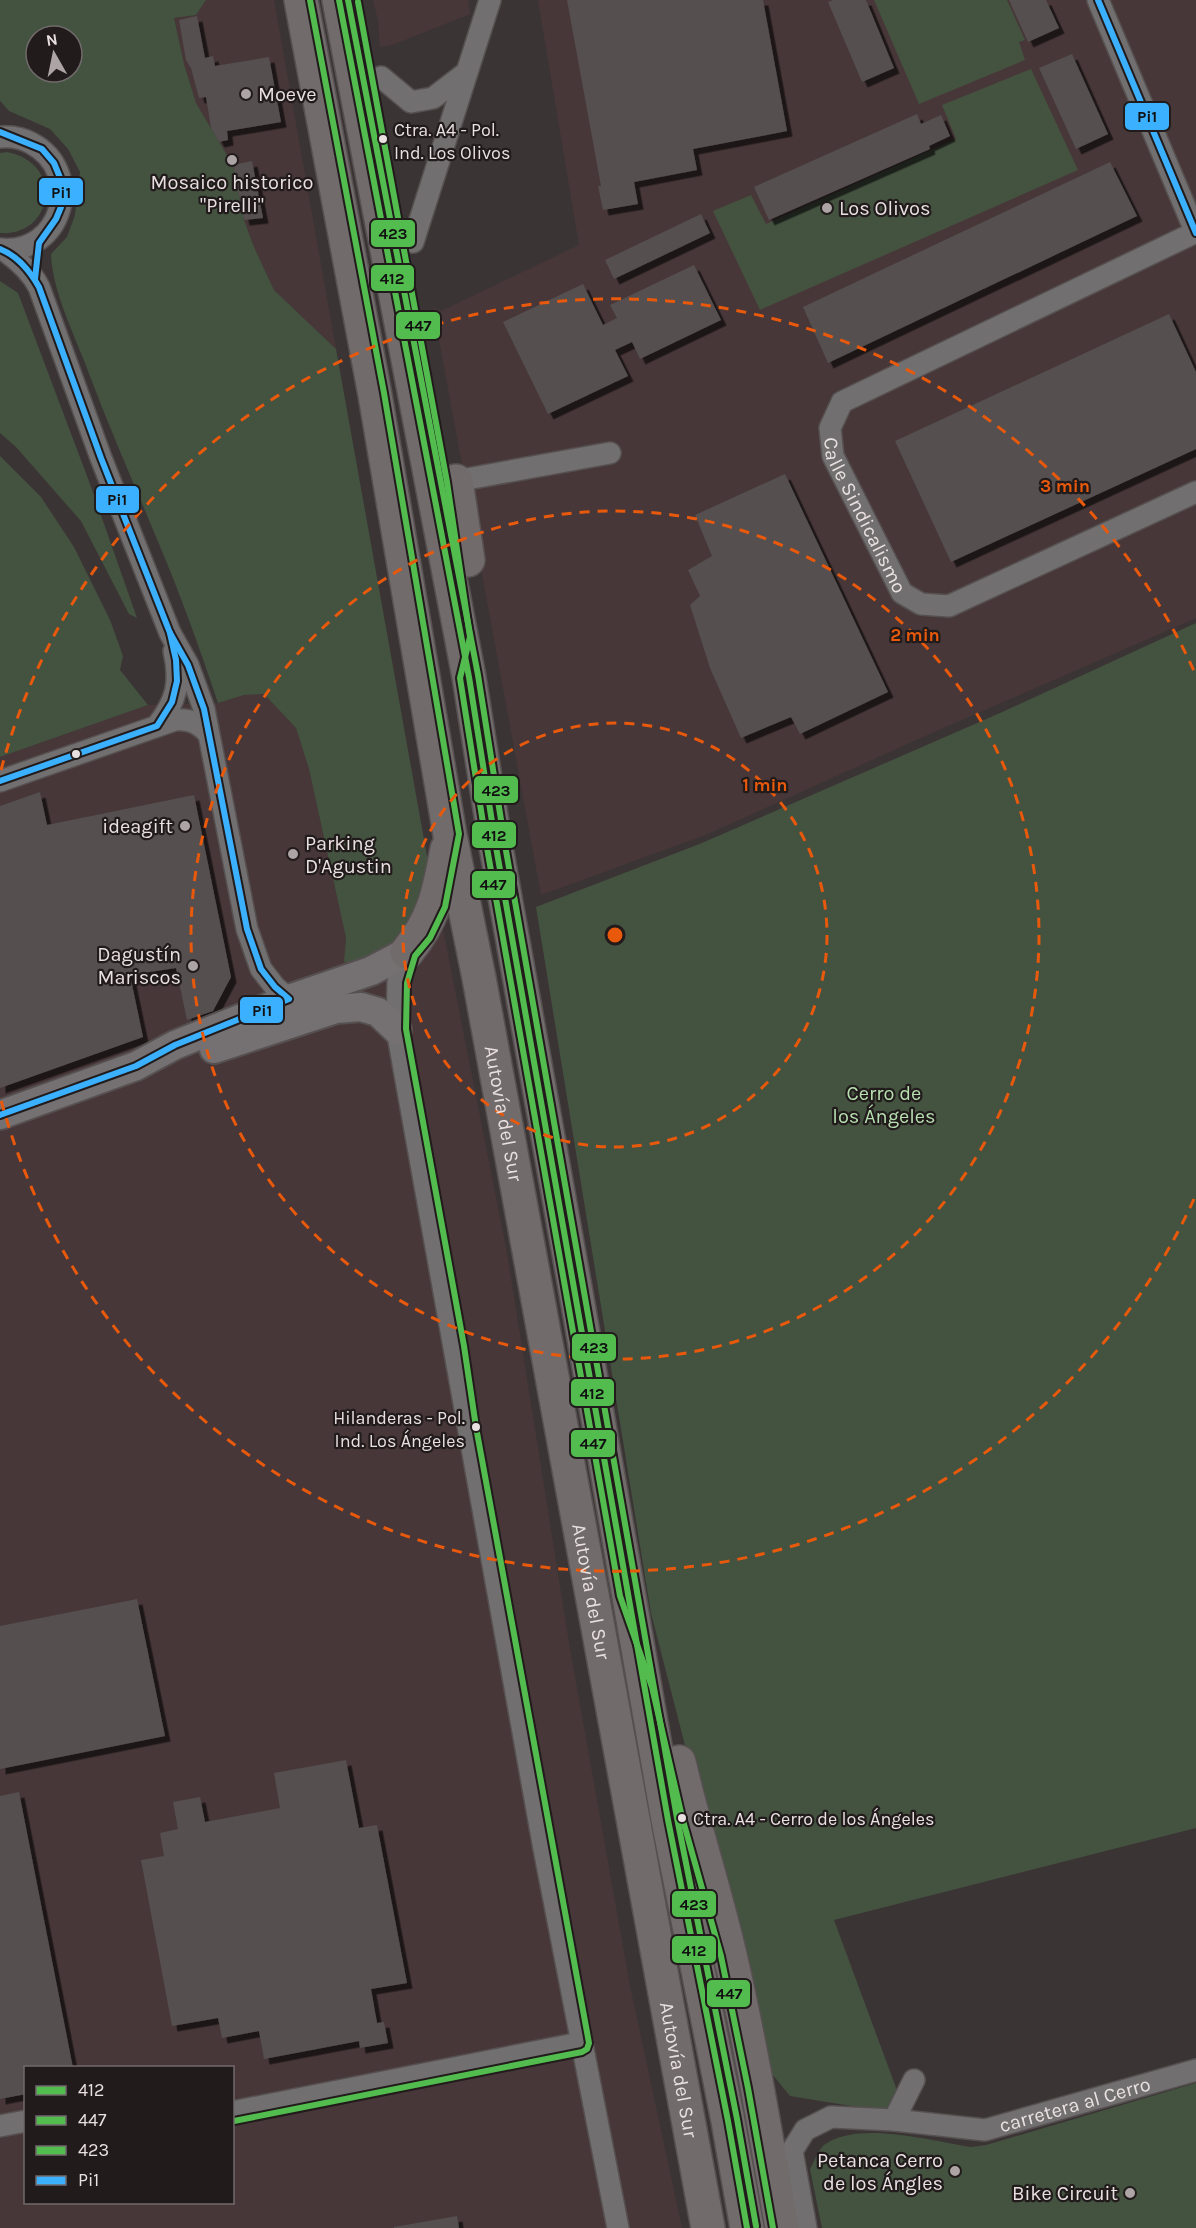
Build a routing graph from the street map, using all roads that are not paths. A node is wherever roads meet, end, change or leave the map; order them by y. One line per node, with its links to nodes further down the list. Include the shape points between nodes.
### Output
1 (301, 0): 21 (highway, Autovía del Sur, via 375,395)
2 (339, 0): 17 (highway, Autovía del Sur)
3 (490, 0): 5 (street)
4 (1098, 0): 8 (street)
5 (468, 72): 6 (street, via 433,98 411,102); 10 (street)
6 (381, 77)
7 (2, 135): 9 (street, via 24,139 40,148 53,161 61,179 63,198 58,216)
8 (1196, 232): 15 (street, Calle Sindicalismo, via 842,402 830,428 833,456 902,592 921,604 949,606)
9 (41, 238): 11 (street, via 29,246); 12 (street)
10 (413, 242)
11 (2, 249): 12 (street)
12 (35, 279): 16 (street)
13 (610, 453): 14 (street)
14 (456, 481): 17 (highway, via 479,637)
15 (1196, 492)
16 (170, 633): 18 (street, via 178,688); 19 (street, via 188,665)
17 (469, 677): 26 (highway, Autovía del Sur)
18 (157, 726): 19 (street, via 186,719 198,723); 20 (street)
19 (208, 733): 23 (street, via 247,929 261,969)
20 (0, 781)
21 (450, 835): 22 (highway, via 436,904 422,934); 35 (highway, Autovía del Sur)
22 (407, 952): 23 (street); 24 (street, via 398,982)
23 (289, 1012): 24 (street, via 361,1007 378,1012); 25 (street, via 242,1038 180,1061 136,1066)
24 (397, 1030): 27 (street)
25 (0, 1115)
26 (629, 1594): 36 (highway, Autovía del Sur, via 668,1820); 37 (highway, via 661,1684 691,1815 730,1954)
27 (580, 2043): 30 (street); 34 (street)
28 (1196, 2070): 31 (street, carretera al Cerro, via 985,2130)
29 (914, 2080): 31 (street)
30 (234, 2112)
31 (894, 2120): 38 (street, carretera al Cerro, via 831,2117 805,2130 792,2151)
32 (24, 2121): 33 (street)
33 (0, 2126)
34 (618, 2228)
35 (708, 2228)
36 (747, 2228)
37 (782, 2228)
38 (806, 2228)

